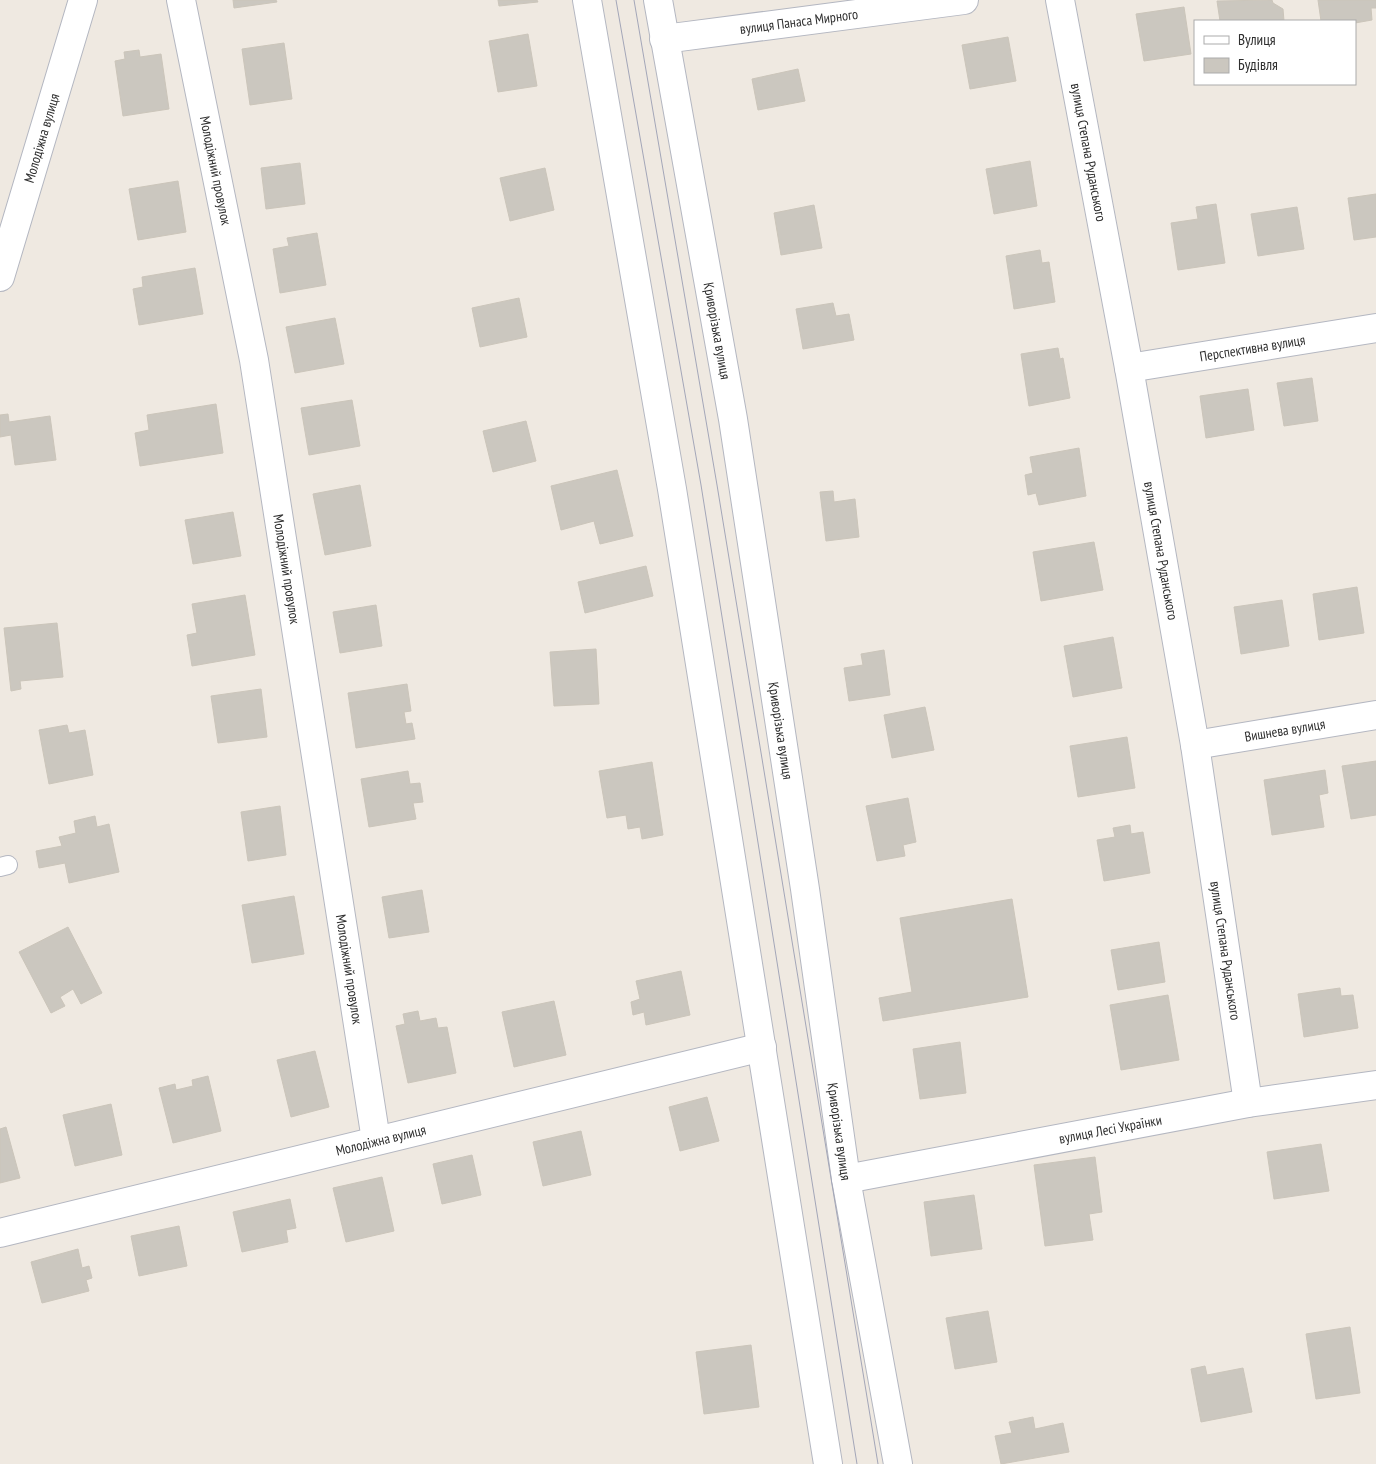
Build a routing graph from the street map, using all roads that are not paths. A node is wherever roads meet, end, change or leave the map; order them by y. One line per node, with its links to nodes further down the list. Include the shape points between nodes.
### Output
1 (83, 0): 8 (street, Молодіжна вулиця)
2 (181, 0): 16 (street, Молодіжний провулок, via 254,360)
3 (587, 0): 13 (street, via 672,489)
4 (658, 0): 7 (street, Криворізька вулиця)
5 (964, 0): 7 (street, вулиця Панаса Мирного)
6 (1060, 0): 10 (street, вулиця Степана Руданського)
7 (664, 39): 17 (street, Криворізька вулиця, via 734,419)
8 (0, 277)
9 (1376, 328): 10 (street, Перспективна вулиця)
10 (1129, 368): 12 (street, вулиця Степана Руданського)
11 (1376, 715): 12 (street, Вишнева вулиця)
12 (1195, 745): 15 (street, вулиця Степана Руданського)
13 (762, 1047): 16 (street, Молодіжна вулиця); 19 (street)
14 (1376, 1084): 15 (street, вулиця Лесі Українки)
15 (1248, 1103): 17 (street, вулиця Лесі Українки)
16 (376, 1140): 18 (street, Молодіжна вулиця)
17 (846, 1179): 20 (street, Криворізька вулиця)
18 (0, 1233)
19 (828, 1464)
20 (898, 1464)

